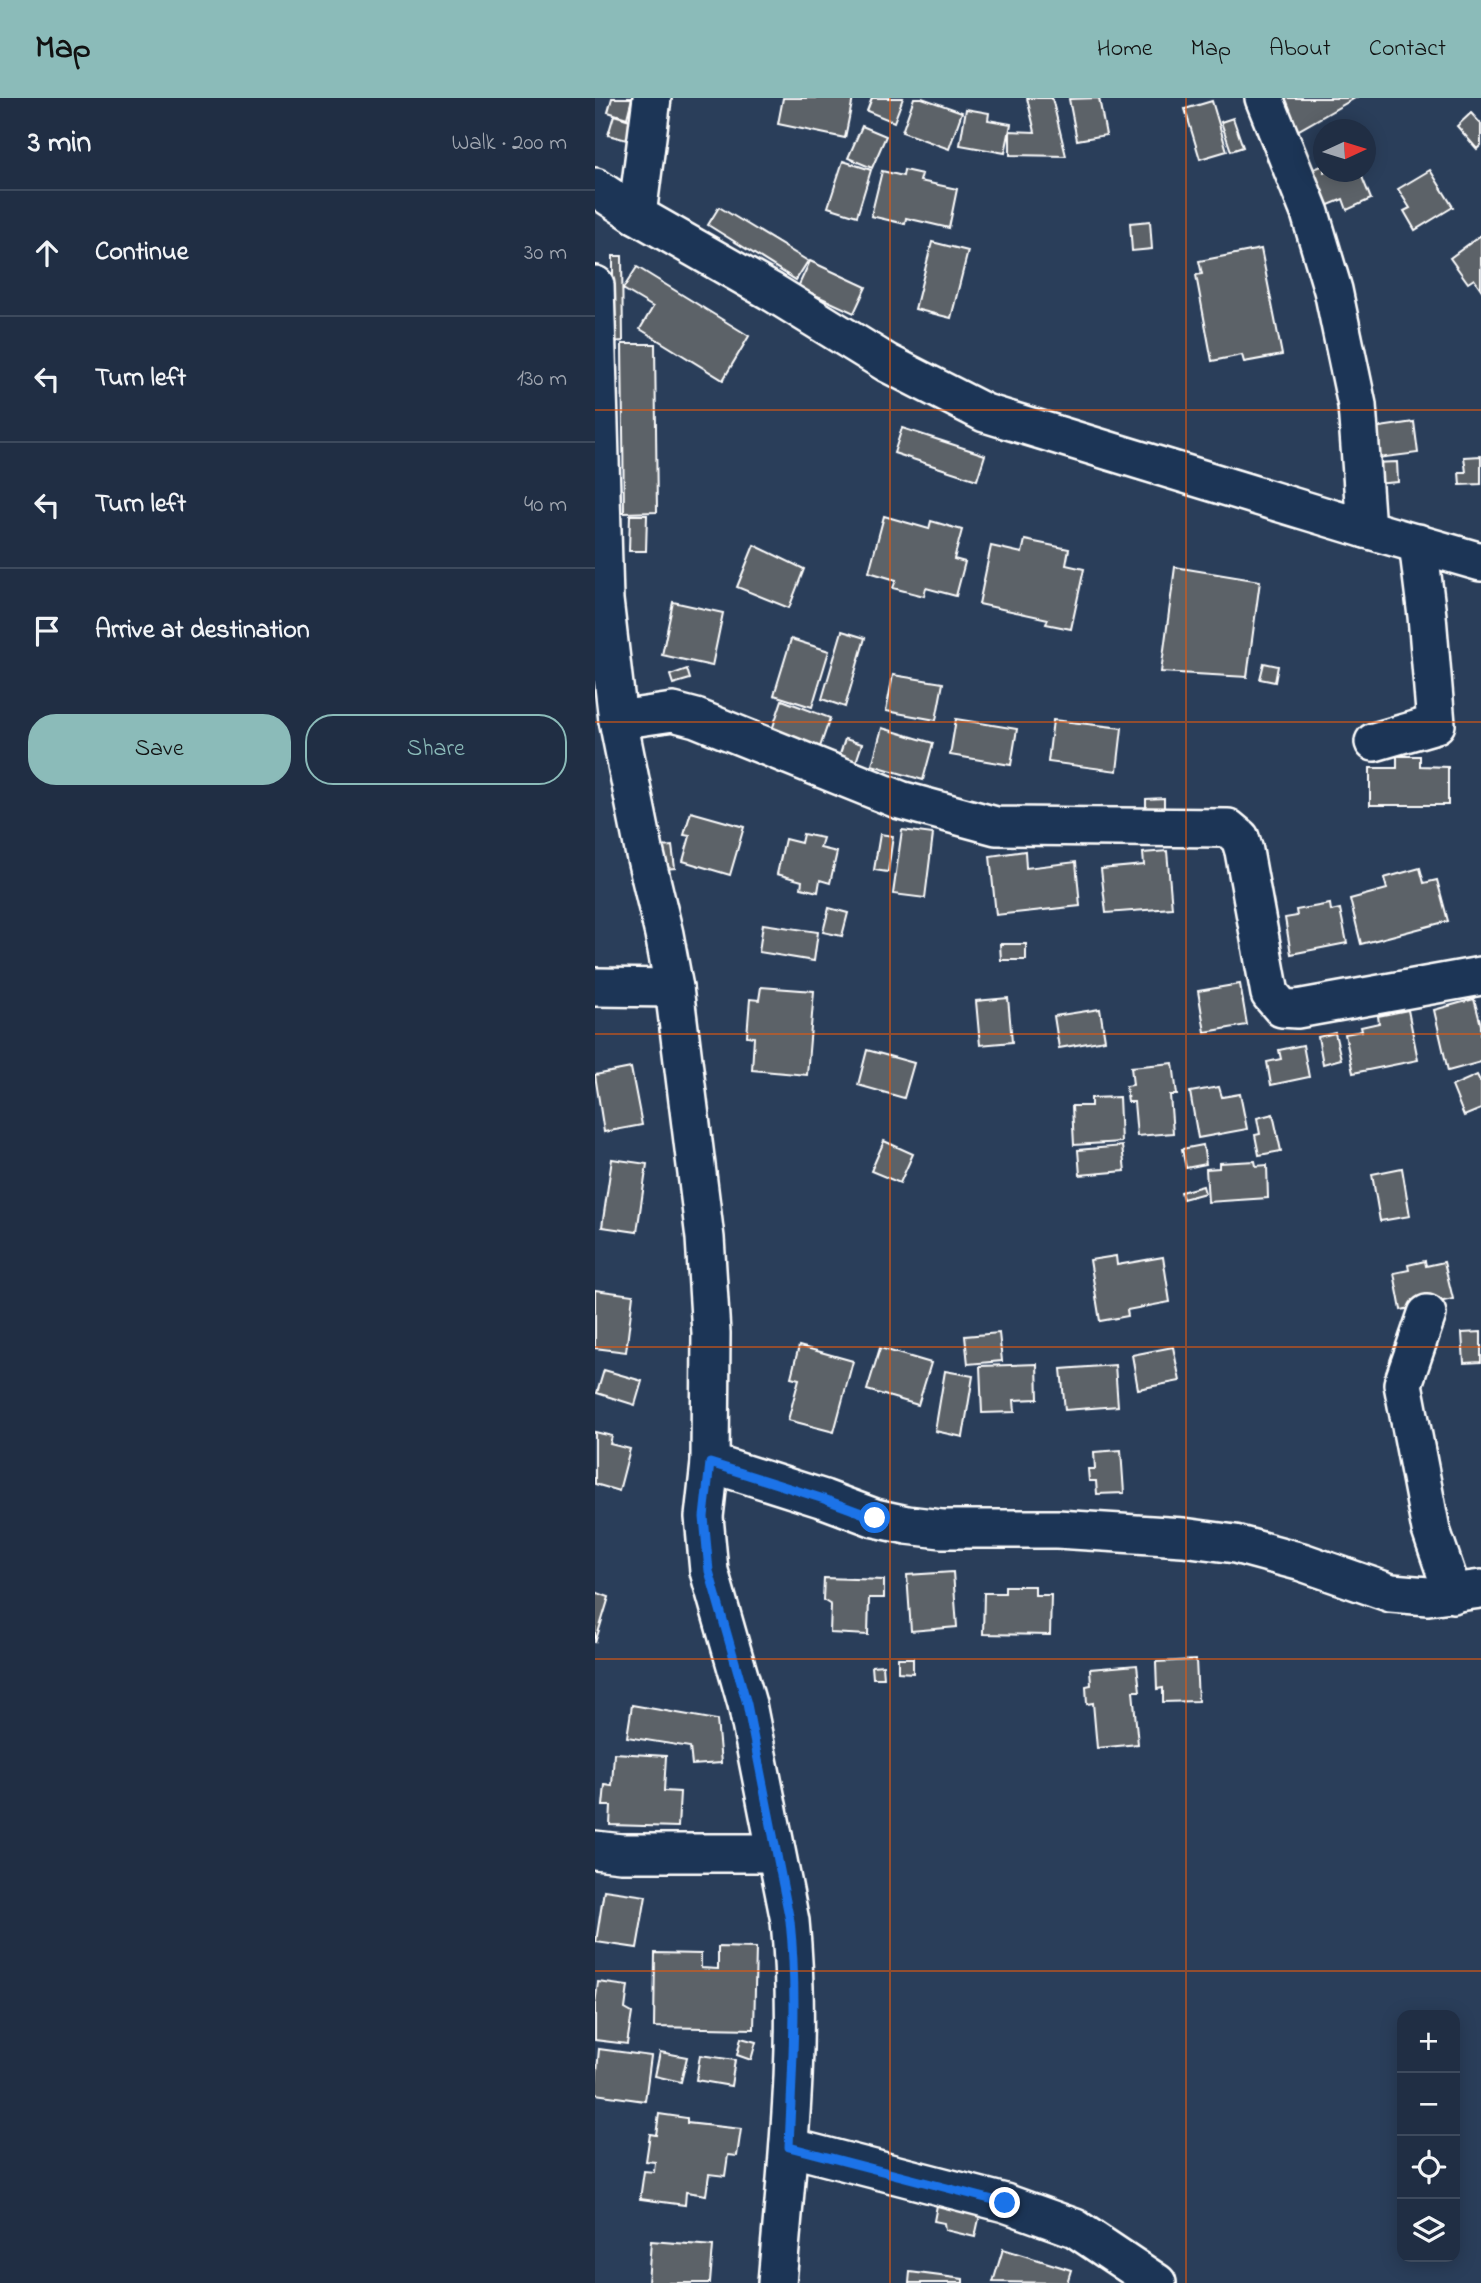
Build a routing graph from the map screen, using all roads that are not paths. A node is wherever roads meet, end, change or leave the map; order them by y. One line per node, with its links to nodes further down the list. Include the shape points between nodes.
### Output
1 (652, 98): 4 (street)
2 (1264, 98): 6 (street, via 1310,213 1333,290 1357,405)
3 (595, 187): 4 (street)
4 (637, 215): 6 (street, via 887,363 985,413)
5 (595, 285): 9 (street, via 604,600)
6 (1366, 529): 7 (street)
7 (1418, 543): 8 (street); 10 (street, via 1436,724)
8 (1481, 562)
9 (618, 720): 11 (street, via 673,712 696,718 900,800 996,826 1228,828 1240,838 1244,851 1270,995 1282,1008); 13 (street)
10 (1374, 742)
11 (1481, 976)
12 (595, 988): 13 (street)
13 (674, 988): 15 (street, via 705,1238 711,1333)
14 (1427, 1314): 16 (street, via 1403,1384 1431,1530)
15 (710, 1463): 16 (street, via 907,1525 1183,1537 1235,1544 1302,1562 1391,1593 1428,1596); 18 (street, via 704,1517 709,1571 747,1704)
16 (1467, 1591)
17 (595, 1850): 18 (street)
18 (775, 1853): 19 (street, via 793,1957)
19 (789, 2147): 20 (street); 21 (street, via 1005,2203 1075,2228)
20 (777, 2283)
21 (1157, 2283)

